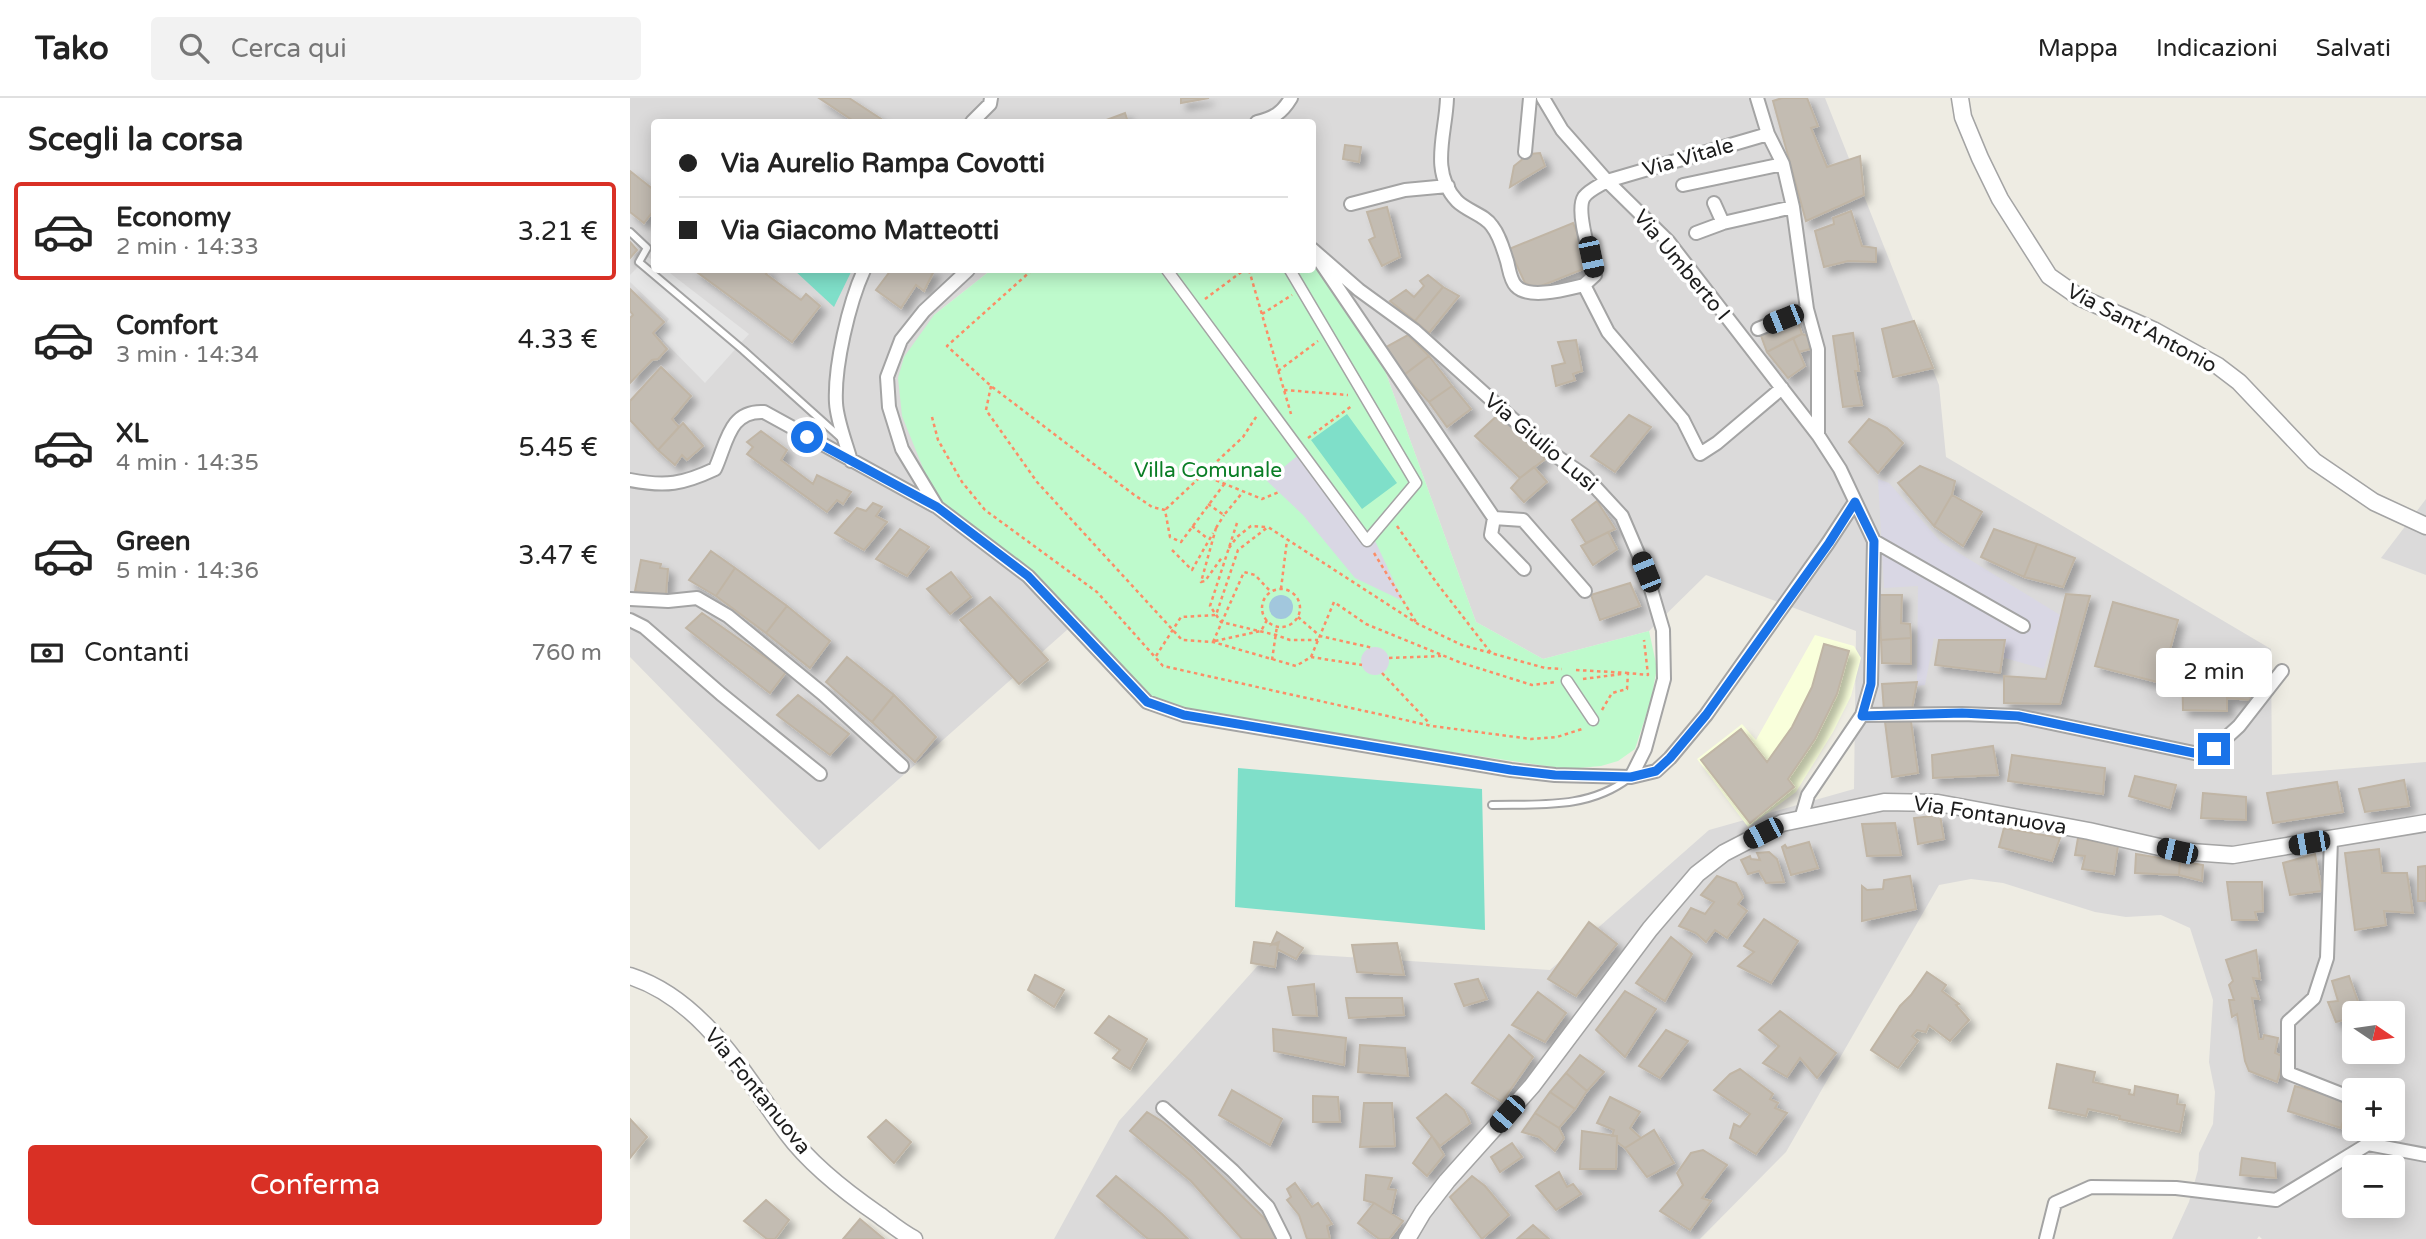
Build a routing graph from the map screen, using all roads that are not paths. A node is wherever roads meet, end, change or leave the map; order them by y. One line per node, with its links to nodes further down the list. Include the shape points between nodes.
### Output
1 (991, 98): 8 (street)
2 (1291, 98): 9 (street)
3 (1447, 98): 15 (street, via 1440,144 1442,176)
4 (1530, 98): 11 (street)
5 (1543, 98): 13 (street, Via Umberto I, via 1562,130)
6 (1757, 98): 10 (street)
7 (1960, 98): 41 (street, Via Sant'Antonio, via 1963,117 2000,199 2049,276 2079,297 2218,366 2314,460 2374,502)
8 (975, 119)
9 (1271, 119)
10 (1768, 134): 12 (street); 13 (street, Via Vitale)
11 (1525, 152)
12 (1783, 164): 14 (street); 18 (street)
13 (1607, 181): 30 (street, via 1586,194 1581,203 1595,275); 33 (street, Via Umberto I, via 1668,241)
14 (1683, 184)
15 (1448, 186): 17 (street, via 1405,190); 30 (street, via 1457,201 1491,224 1514,284 1521,290 1552,293)
16 (1714, 203): 19 (street)
17 (1351, 204)
18 (1793, 207): 19 (street); 31 (street)
19 (1723, 223): 21 (street)
20 (630, 232): 24 (lane, via 648,248 639,262)
21 (1696, 233)
22 (1316, 253): 54 (street, Via Giulio Lusi, via 1414,330 1546,449 1585,476 1622,516 1646,572 1663,630 1664,679 1645,749)
23 (1316, 256): 40 (street)
24 (651, 272)
25 (652, 273): 35 (lane)
26 (863, 273): 35 (street, via 842,343 838,380 836,403)
27 (965, 273): 39 (street, via 901,340 887,377 889,407 902,449)
28 (1169, 273): 29 (street, via 1367,541 1416,484)
29 (1292, 273)
30 (1584, 285): 33 (street, via 1608,332 1683,420 1700,454)
31 (1807, 309): 32 (street); 34 (street, via 1818,349)
32 (1758, 329)
33 (1782, 388): 34 (street, Via Umberto I)
34 (1818, 435): 38 (street, Via Umberto I)
35 (845, 442): 36 (street)
36 (851, 461): 37 (street, via 764,412 750,412 741,415 729,432 715,469 670,485); 39 (street)
37 (630, 480)
38 (1855, 502): 42 (street, Via Umberto I); 54 (street, via 1706,715 1656,771)
39 (937, 507): 54 (street, via 1028,576 1147,702 1184,715 1511,770)
40 (1494, 518): 43 (street, via 1491,535); 44 (street, via 1524,520)
41 (2426, 526)
42 (1874, 541): 47 (street); 50 (street, via 1871,684)
43 (1524, 569)
44 (1585, 591)
45 (630, 599): 52 (street, via 697,598 728,616)
46 (630, 620): 53 (street)
47 (2023, 626)
48 (2282, 671): 50 (street, via 2239,726 2214,749 2194,753 2018,716)
49 (1567, 681): 51 (street)
50 (1862, 716): 56 (street, via 1808,795)
51 (1593, 720)
52 (902, 766)
53 (820, 775)
54 (1631, 777): 55 (lane, via 1593,798 1566,804)
55 (1492, 805)
56 (1801, 818): 58 (street, Via Fontanuova, via 1884,802 1938,803 2177,851 2233,855); 67 (street, Via Fontanuova, via 1724,853 1697,874 1532,1086 1447,1181)
57 (2426, 823): 58 (street, Via Fontanuova)
58 (2331, 839): 60 (street, via 2327,958 2314,998 2288,1022 2288,1073)
59 (630, 976): 65 (street, Via Fontanuova, via 652,983 699,1019 730,1053 788,1135 841,1188)
60 (2342, 1094)
61 (1163, 1108): 66 (street, via 1268,1207)
62 (2368, 1141): 63 (street)
63 (2368, 1144): 64 (street); 68 (street, via 2276,1200 2176,1188 2091,1187 2055,1203)
64 (2426, 1155)
65 (914, 1239)
66 (1284, 1239)
67 (1407, 1239)
68 (2046, 1239)

